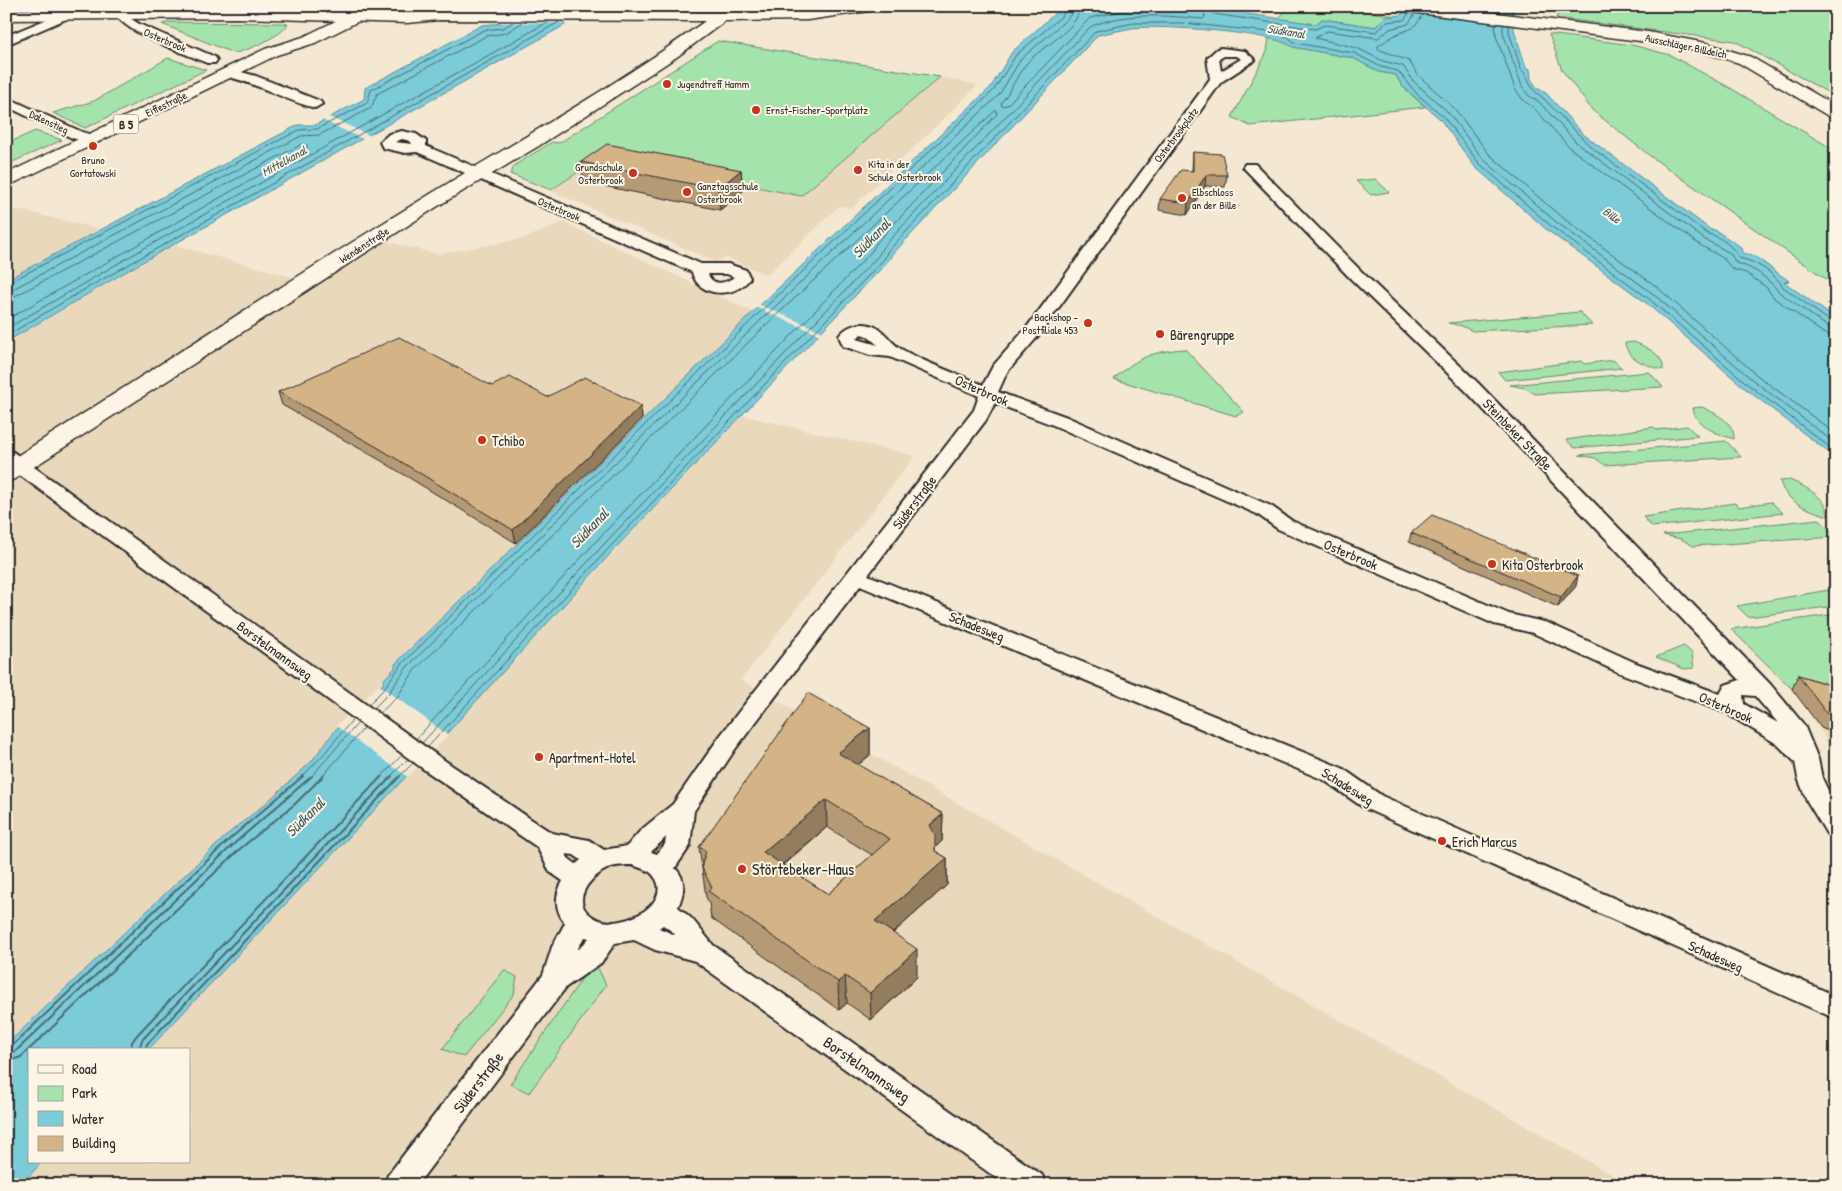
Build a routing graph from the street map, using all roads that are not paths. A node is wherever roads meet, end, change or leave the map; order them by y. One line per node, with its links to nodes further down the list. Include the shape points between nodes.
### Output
1 (90, 6): 6 (street)
2 (869, 6): 8 (street, via 808,15)
3 (1403, 6): 16 (street, Ausschläger Billdeich, via 1648,37 1721,52 1745,60)
4 (355, 11): 7 (street); 8 (street, via 407,18 439,15); 10 (street, Eiffestraße / B 5, via 292,36); 10 (street, Eiffestraße / B 5, via 309,40)
5 (6, 15): 6 (street)
6 (69, 15): 7 (street); 9 (street)
7 (123, 15): 11 (street, Osterbrook, via 135,27)
8 (722, 16): 20 (street, Wendenstraße, via 672,53)
9 (6, 41)
10 (271, 52): 12 (street, Eiffestraße / B 5)
11 (211, 60)
12 (230, 73): 15 (street, via 250,77); 17 (street, Eiffestraße / B 5)
13 (1216, 79): 22 (street, Osterbrookplatz)
14 (6, 101): 17 (street, Dalenstieg)
15 (315, 104)
16 (1836, 113)
17 (94, 140): 21 (street, Eiffestraße / B 5)
18 (419, 148): 20 (street, Osterbrook)
19 (1250, 167): 28 (street, Steinbeker Straße, via 1472,387)
20 (478, 174): 23 (street, Osterbrook); 26 (street, Wendenstraße)
21 (6, 181)
22 (1135, 190): 25 (street, Süderstraße, via 1033,331 999,370)
23 (699, 269)
24 (893, 352): 25 (street, Osterbrook)
25 (990, 394): 27 (street, Süderstraße, via 980,416); 29 (street, Osterbrook, via 1264,510 1285,525 1502,619 1540,628 1628,668)
26 (11, 465): 33 (street, Borstelmannsweg)
27 (856, 577): 31 (street, Süderstraße, via 728,742); 44 (street, Schadesweg, via 1333,774 1373,802)
28 (1762, 689): 29 (street, via 1740,687 1733,690); 30 (street, Steinbeker Straße, via 1792,725)
29 (1734, 708): 30 (street, Osterbrook, via 1785,738)
30 (1806, 758): 32 (street, Steinbeker Straße, via 1819,801)
31 (682, 810): 34 (street, Süderstraße, via 650,836); 36 (street, Süderstraße, via 677,846)
32 (1836, 828)
33 (546, 841): 35 (street, Borstelmannsweg, via 580,847); 37 (street, Borstelmannsweg, via 559,865)
34 (634, 856): 35 (street); 36 (street, via 649,859)
35 (601, 860): 37 (street)
36 (662, 867): 38 (street, via 672,887)
37 (577, 878): 39 (street, via 570,889 569,901 572,913)
38 (664, 910): 40 (street); 42 (street, Borstelmannsweg, via 683,926)
39 (580, 922): 41 (street, via 593,930); 43 (street, Süderstraße, via 565,947)
40 (636, 929): 41 (street); 42 (street, Borstelmannsweg, via 665,943)
41 (608, 933): 43 (street, Süderstraße, via 591,955)
42 (703, 952): 46 (street, Borstelmannsweg)
43 (556, 979): 45 (street, Süderstraße)
44 (1836, 1008)
45 (400, 1185)
46 (1030, 1185)

